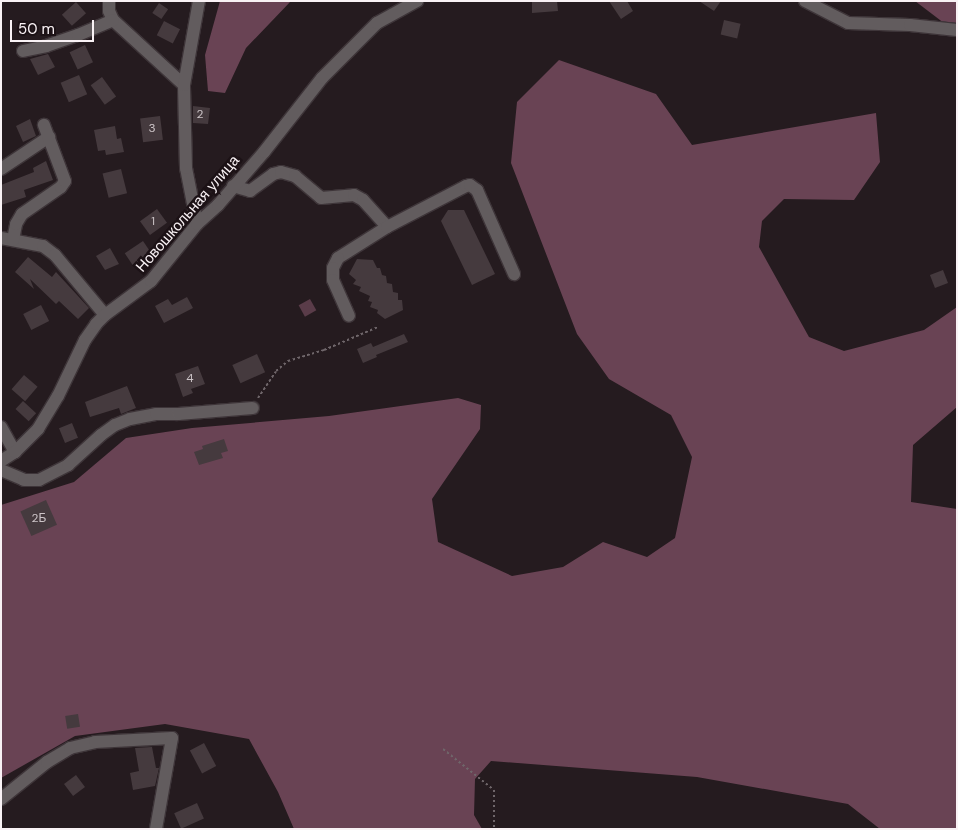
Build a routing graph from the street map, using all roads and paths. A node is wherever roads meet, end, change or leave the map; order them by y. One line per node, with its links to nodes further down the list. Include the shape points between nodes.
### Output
1 (109, 1): 5 (street)
2 (198, 1): 8 (street)
3 (417, 1): 10 (street, Новошкольная улица, via 377,23 322,78)
4 (805, 1): 6 (street, via 848,23)
5 (113, 20): 7 (street, via 46,46); 8 (street)
6 (957, 30)
7 (23, 50)
8 (184, 85): 11 (street, via 186,168)
9 (1, 169): 13 (street, via 46,131 65,181 22,214)
10 (233, 186): 11 (street, Новошкольная улица, via 218,206); 12 (street, via 250,191 273,174 289,172 321,198 359,196)
11 (197, 224): 15 (street, Новошкольная улица, via 151,281)
12 (387, 227): 14 (street, via 470,185 477,190); 16 (street, via 338,258 333,268 333,280)
13 (7, 239): 15 (street, via 44,246)
14 (514, 274)
15 (105, 315): 20 (street, Новошкольная улица, via 85,340 38,429)
16 (349, 316)
17 (378, 327): 18 (path, via 288,361 276,371)
18 (253, 408): 22 (street, via 156,414 130,419 101,435 68,465 38,480 24,480)
19 (1, 427): 20 (street)
20 (15, 452): 21 (street, Новошкольная улица)
21 (1, 461)
22 (1, 470)
23 (443, 749): 26 (path, via 494,790)
24 (1, 799): 25 (street, via 70,748 95,742 172,738)
25 (156, 829)
26 (494, 829)

